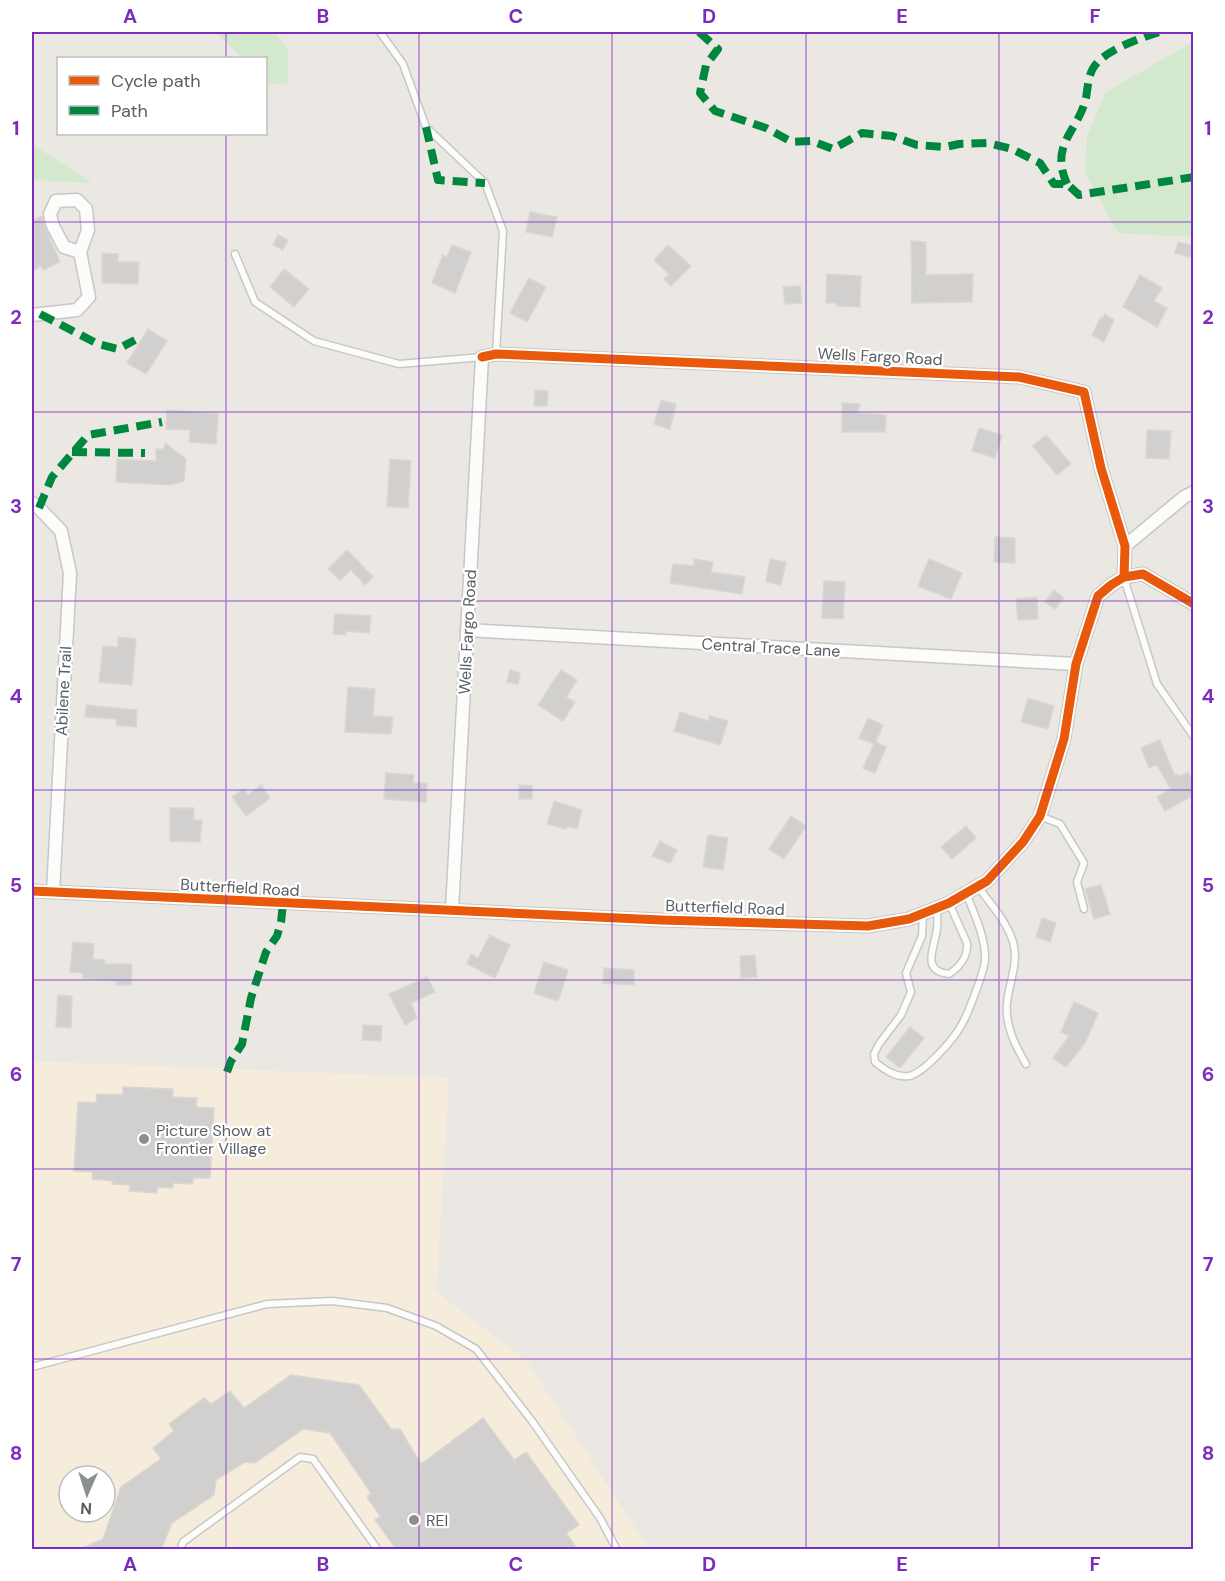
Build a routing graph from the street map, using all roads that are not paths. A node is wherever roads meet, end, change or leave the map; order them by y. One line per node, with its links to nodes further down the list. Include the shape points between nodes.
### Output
1 (380, 32): 5 (lane, via 403,64 426,127 485,183 503,231)
2 (80, 252): 4 (street, via 89,297 77,310)
3 (235, 254): 6 (lane, via 255,302 314,341 399,364)
4 (32, 315)
5 (496, 354): 6 (street, Wells Fargo Road); 9 (street, Wells Fargo Road, via 1018,377 1084,392 1101,468)
6 (482, 357): 12 (street, Wells Fargo Road)
7 (1194, 492): 9 (street)
8 (32, 503): 18 (street, Abilene Trail, via 61,531 70,573)
9 (1125, 546): 10 (street, Wells Fargo Road)
10 (1124, 577): 11 (street, via 1143,574); 13 (street, Butterfield Road, via 1098,596); 14 (lane, via 1157,684)
11 (1194, 604)
12 (467, 630): 13 (street, Central Trace Lane); 23 (street, Wells Fargo Road)
13 (1076, 664): 15 (street, Butterfield Road, via 1064,739)
14 (1194, 737)
15 (1040, 816): 16 (street, Butterfield Road, via 1023,842); 22 (lane, via 1060,825 1084,863 1077,882)
16 (978, 886): 19 (street, Butterfield Road); 25 (lane, via 1013,943 1016,960 1007,1022)
17 (32, 891): 18 (street, Butterfield Road)
18 (53, 892): 23 (street, Butterfield Road)
19 (966, 893): 20 (street, Butterfield Road); 24 (lane, via 985,961 974,995 961,1026 923,1070 897,1076 875,1062 874,1054 902,1015 912,992 906,973 922,936)
20 (950, 903): 21 (street, Butterfield Road); 21 (lane, via 968,949 949,974 932,964)
21 (937, 909): 24 (street, Butterfield Road)
22 (1084, 909)
23 (452, 910): 24 (street, Butterfield Road, via 868,926)
24 (923, 914)
25 (1026, 1064)
26 (32, 1367): 29 (lane, via 267,1304 332,1301 387,1308 436,1326 476,1349 600,1518)
27 (180, 1550): 28 (lane, via 183,1542 300,1456 313,1459)
28 (378, 1550)
29 (616, 1550)

